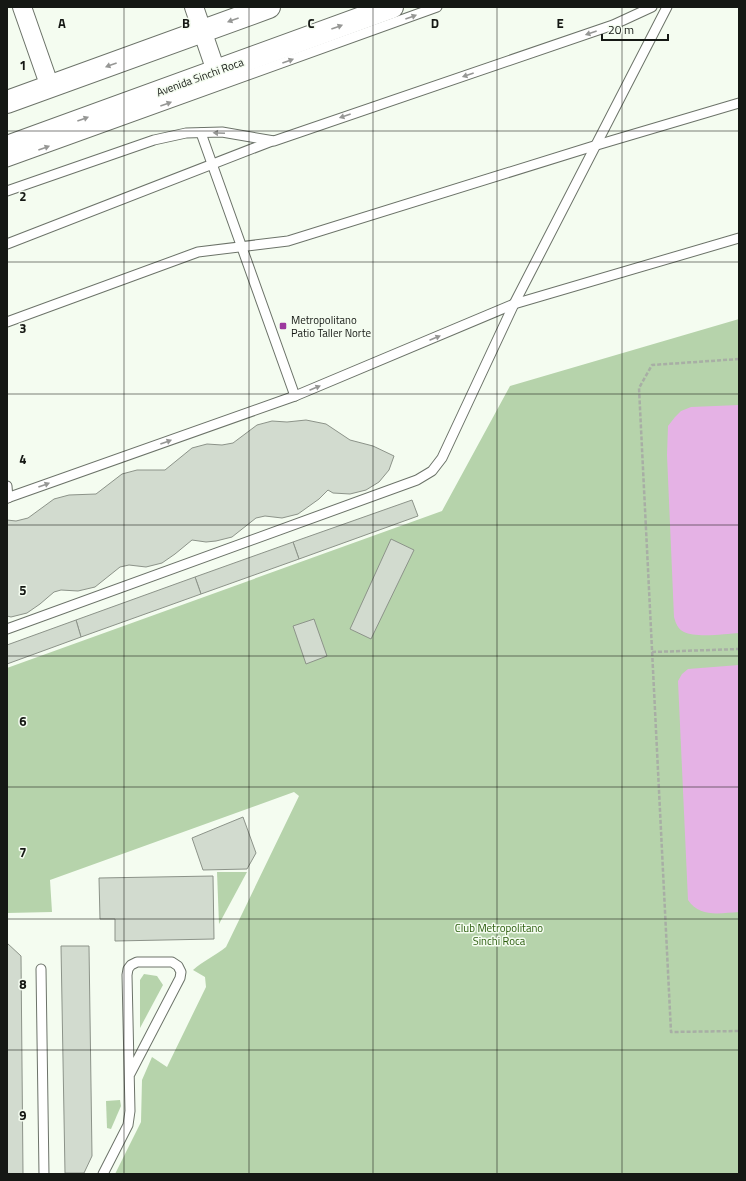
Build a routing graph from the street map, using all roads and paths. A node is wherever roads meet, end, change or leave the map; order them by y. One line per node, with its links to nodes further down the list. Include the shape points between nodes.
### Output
1 (22, 7): 10 (street)
2 (194, 7): 8 (street)
3 (269, 7): 8 (main road, one-way to 8)
4 (392, 7): 9 (main road, Avenida Sinchi Roca, one-way to 4)
5 (437, 7): 17 (lane, one-way to 5)
6 (652, 7): 14 (lane, one-way to 14, via 613,25)
7 (667, 7): 15 (lane)
8 (202, 31): 9 (street); 10 (main road, one-way to 10)
9 (216, 71): 16 (main road, Avenida Sinchi Roca, one-way to 9)
10 (50, 87): 11 (main road)
11 (7, 102)
12 (739, 103): 15 (lane)
13 (202, 133): 14 (lane, one-way to 13, via 222,132); 18 (lane); 19 (lane, via 186,133 154,140)
14 (274, 141): 18 (lane)
15 (596, 145): 22 (lane, via 288,241); 23 (lane)
16 (7, 147)
17 (7, 162)
18 (213, 164): 21 (lane); 22 (lane)
19 (7, 191)
20 (739, 238): 23 (lane)
21 (7, 244)
22 (243, 247): 24 (lane, via 198,252); 26 (lane)
23 (514, 304): 26 (lane, one-way to 23); 29 (lane, via 442,458 432,471 417,480)
24 (7, 322)
25 (739, 359): 31 (path, via 652,365 639,388)
26 (295, 396): 28 (lane, one-way to 26)
27 (7, 486): 28 (lane)
28 (8, 498)
29 (7, 629)
30 (739, 649): 31 (path)
31 (652, 652): 33 (path, via 671,1032)
32 (41, 969): 35 (lane)
33 (739, 1031)
34 (130, 1074): 34 (lane, via 128,969 137,962 172,962 178,966 180,978); 36 (lane, via 128,1125)
35 (44, 1174)
36 (103, 1174)

